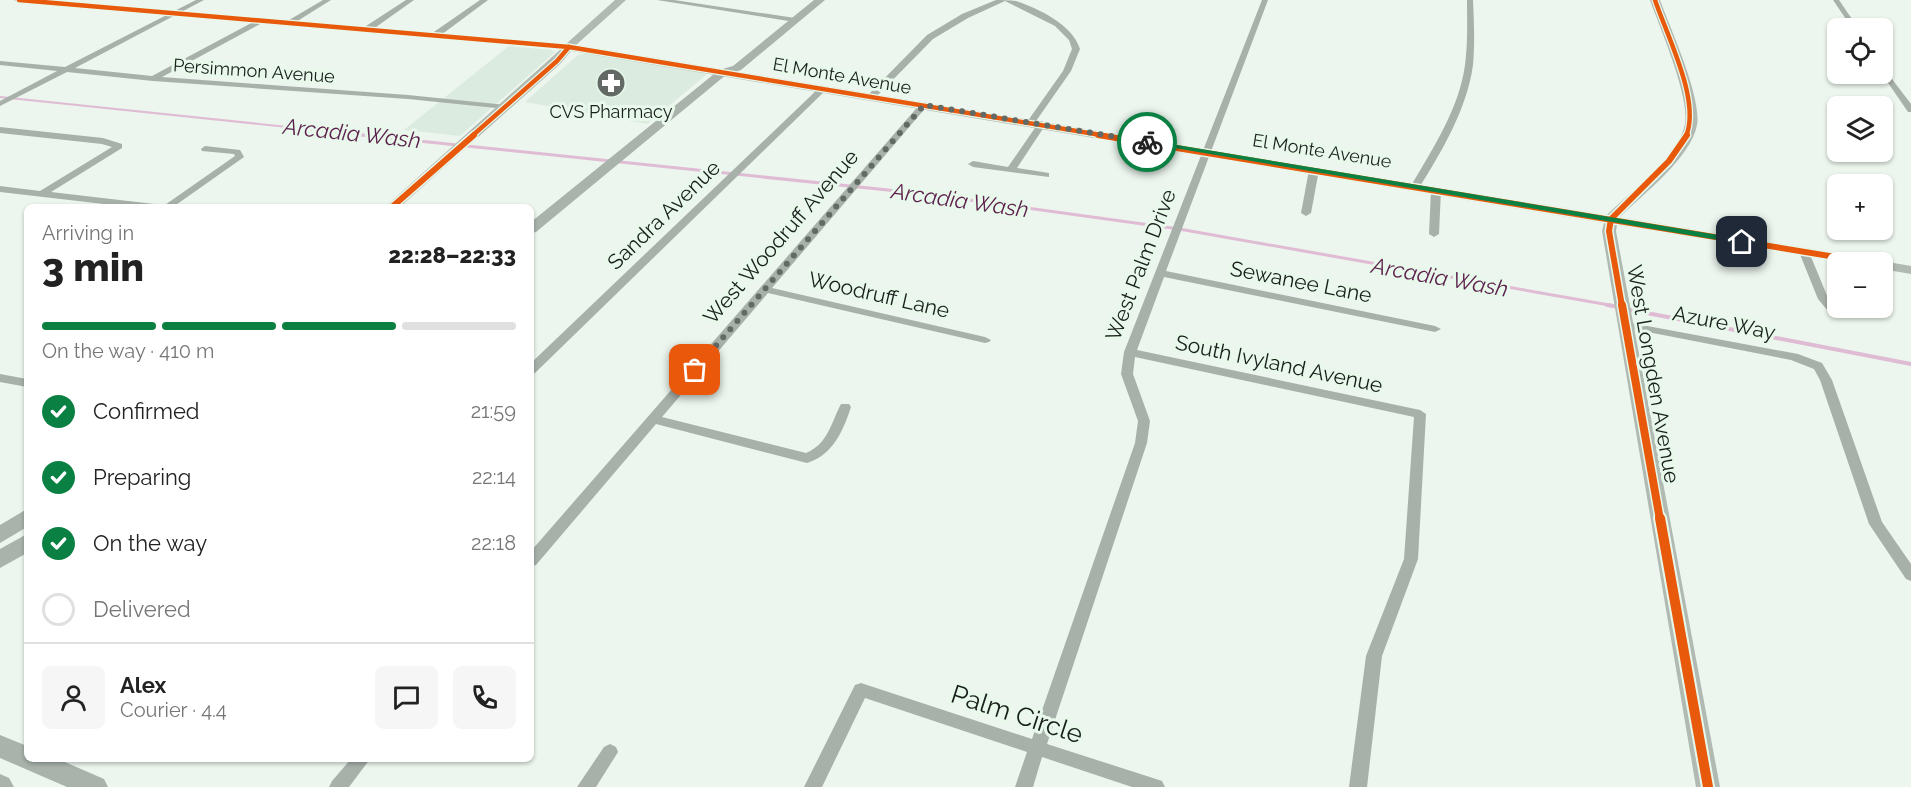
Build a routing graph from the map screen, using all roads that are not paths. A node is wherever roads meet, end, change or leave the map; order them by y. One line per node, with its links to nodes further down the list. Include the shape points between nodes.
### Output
1 (19, 0): 16 (street, El Monte Avenue)
2 (201, 0): 16 (street)
3 (328, 0): 21 (street)
4 (411, 0): 22 (street)
5 (485, 0): 23 (street)
6 (621, 0): 24 (street)
7 (660, 0): 17 (street)
8 (805, 0): 17 (main road)
9 (820, 0): 19 (main road)
10 (1002, 0): 31 (street, via 930,37)
11 (1008, 0): 36 (street, via 1058,24 1073,39 1076,49)
12 (1265, 0): 39 (street, West Palm Drive)
13 (1470, 0): 44 (street, via 1465,84)
14 (1655, 0): 52 (street, via 1690,102 1691,125 1669,160)
15 (1836, 0): 18 (street)
16 (176, 14): 20 (street, El Monte Avenue); 26 (street)
17 (781, 18): 19 (street); 27 (main road, via 725,64)
18 (1848, 18)
19 (795, 20): 27 (main road, via 737,68)
20 (259, 21): 21 (street, El Monte Avenue); 28 (street)
21 (288, 23): 22 (street, El Monte Avenue)
22 (366, 30): 23 (street, El Monte Avenue)
23 (434, 36): 24 (street, El Monte Avenue)
24 (569, 47): 27 (street, El Monte Avenue); 34 (street)
25 (0, 63): 26 (street, Persimmon Avenue)
26 (66, 70): 28 (street, Persimmon Avenue); 32 (street)
27 (723, 72): 30 (street, El Monte Avenue); 53 (main road)
28 (153, 79): 34 (street, Persimmon Avenue)
29 (1893, 84): 35 (street)
30 (823, 88): 31 (street, El Monte Avenue); 66 (street, Sandra Avenue)
31 (871, 97): 33 (street, El Monte Avenue)
32 (3, 102)
33 (924, 105): 36 (street, El Monte Avenue); 60 (street, West Woodruff Avenue)
34 (506, 107): 50 (street)
35 (1911, 110)
36 (1037, 123): 39 (street, El Monte Avenue); 41 (street)
37 (0, 130): 47 (street, via 119,146)
38 (205, 149): 49 (street, via 237,152 240,156)
39 (1206, 152): 42 (street, El Monte Avenue); 59 (street, West Palm Drive)
40 (973, 164): 41 (street)
41 (1012, 168): 43 (street)
42 (1314, 170): 44 (street, El Monte Avenue); 51 (street)
43 (1046, 175)
44 (1416, 186): 46 (street, El Monte Avenue)
45 (0, 189): 47 (street)
46 (1436, 190): 52 (street, El Monte Avenue); 54 (street)
47 (42, 194): 48 (street)
48 (128, 204)
49 (171, 204)
50 (395, 204)
51 (1306, 213)
52 (1611, 219): 55 (street, El Monte Avenue); 62 (street, West Longden Avenue, via 1609,231)
53 (534, 227)
54 (1434, 234)
55 (1804, 252): 56 (street, El Monte Avenue); 61 (street)
56 (1827, 256)
57 (1893, 267): 58 (street)
58 (1911, 270)
59 (1159, 273): 63 (street, Sewanee Lane); 65 (street, West Palm Drive)
60 (764, 289): 64 (street, Woodruff Lane); 70 (street, West Woodruff Avenue)
61 (1827, 304)
62 (1624, 313): 77 (street, Azure Way, via 1783,354 1814,363 1821,369 1876,524); 91 (street, West Longden Avenue)
63 (1435, 329)
64 (985, 340)
65 (1130, 352): 79 (street, West Palm Drive, via 1127,374 1144,421 1141,443); 90 (street, South Ivyland Avenue, via 1420,414 1411,559 1374,656)
66 (534, 366)
67 (0, 378): 68 (street)
68 (24, 382)
69 (845, 407): 70 (street, via 826,447 807,458)
70 (653, 419): 75 (street, West Woodruff Avenue)
71 (24, 512): 73 (street)
72 (24, 519): 73 (main road)
73 (0, 533)
74 (24, 544): 76 (main road)
75 (534, 558)
76 (0, 560)
77 (1911, 575)
78 (0, 746): 81 (main road)
79 (1038, 747): 87 (street, Palm Circle, via 861,690); 88 (street, West Palm Drive); 89 (street, Palm Circle)
80 (610, 752): 86 (street)
81 (24, 756)
82 (37, 762): 84 (main road)
83 (360, 762): 85 (street)
84 (95, 787)
85 (339, 787)
86 (586, 787)
87 (813, 787)
88 (1024, 787)
89 (1156, 787)
90 (1358, 787)
91 (1708, 787)

